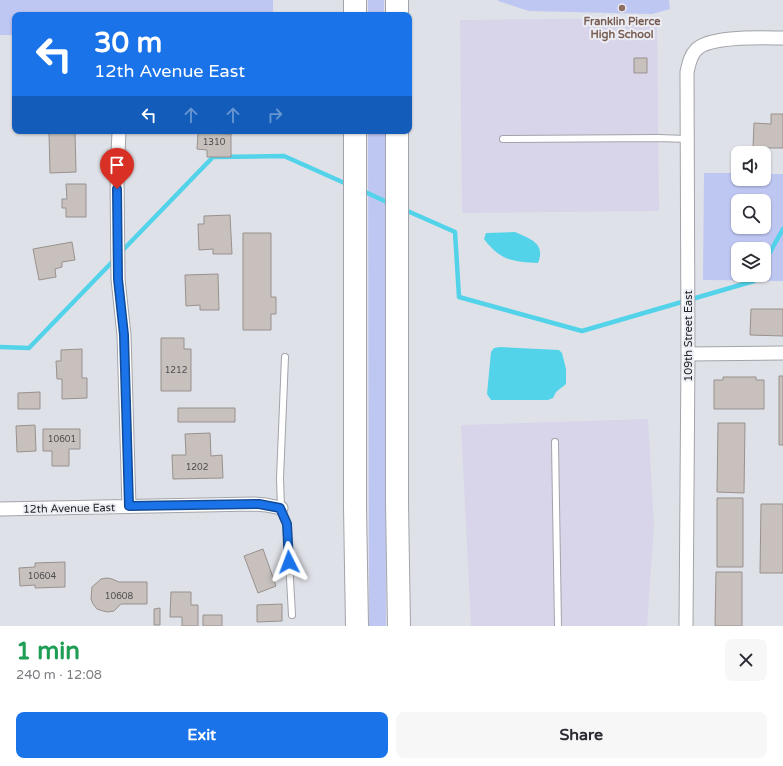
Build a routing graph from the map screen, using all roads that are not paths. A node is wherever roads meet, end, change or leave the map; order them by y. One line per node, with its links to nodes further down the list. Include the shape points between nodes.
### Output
1 (355, 0): 3 (highway)
2 (397, 0): 4 (highway)
3 (355, 12)
4 (397, 12)
5 (783, 38): 10 (street, 109th Street East, via 715,41 697,48 690,57 687,72)
6 (119, 134): 15 (street, via 118,279 124,335)
7 (355, 134): 19 (highway)
8 (397, 134): 20 (highway)
9 (503, 139): 10 (lane)
10 (687, 139): 12 (street, 109th Street East)
11 (783, 353): 12 (street)
12 (688, 354): 22 (street, 109th Street East)
13 (285, 358): 16 (lane)
14 (555, 442): 21 (lane)
15 (129, 506): 16 (street, 12th Avenue East, via 259,504); 17 (street, 12th Avenue East)
16 (280, 508): 18 (lane, via 287,524)
17 (0, 509)
18 (292, 615)
19 (357, 626)
20 (399, 626)
21 (558, 626)
22 (686, 626)

